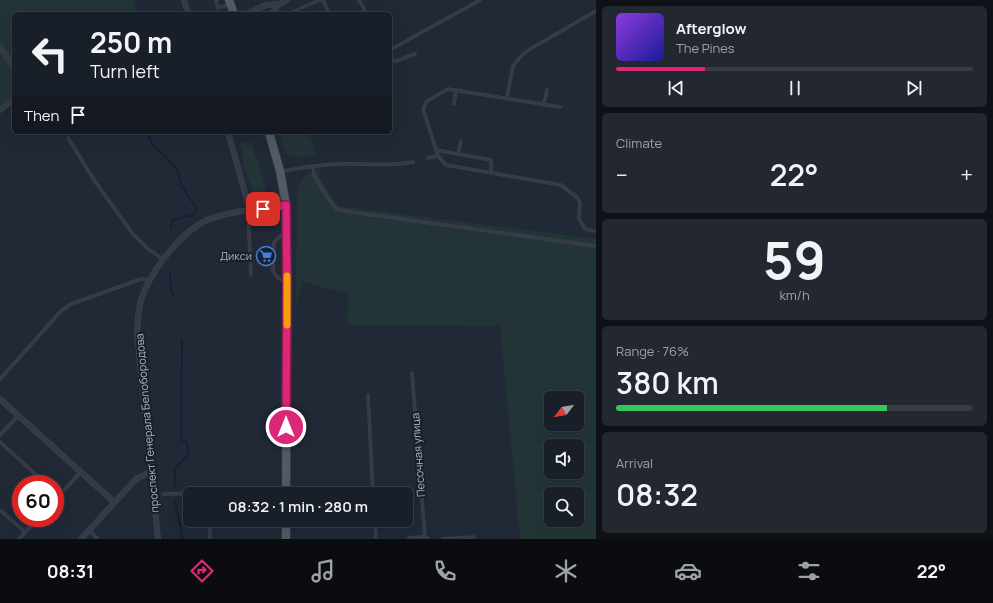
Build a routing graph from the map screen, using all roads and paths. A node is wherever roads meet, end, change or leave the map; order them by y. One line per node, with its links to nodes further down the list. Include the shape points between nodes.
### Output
1 (184, 0): 11 (street)
2 (216, 0): 8 (lane, via 218,8)
3 (287, 0): 9 (street)
4 (320, 0): 15 (lane)
5 (323, 0): 16 (lane)
6 (359, 0): 17 (lane)
7 (480, 0): 19 (lane)
8 (230, 2): 12 (main road)
9 (279, 4): 13 (street, via 266,5); 14 (street)
10 (596, 11): 25 (lane, via 520,57 512,66)
11 (187, 12)
12 (233, 12)
13 (250, 12)
14 (273, 12)
15 (293, 12)
16 (328, 12)
17 (366, 12)
18 (0, 47): 22 (street)
19 (392, 49)
20 (415, 54): 21 (lane, via 396,61)
21 (392, 58)
22 (12, 65)
23 (456, 90): 25 (lane); 27 (lane); 35 (lane, via 448,89 427,101 423,109)
24 (547, 90): 28 (lane)
25 (507, 98): 28 (lane)
26 (12, 100): 30 (street)
27 (454, 104)
28 (544, 104): 29 (lane)
29 (560, 107)
30 (0, 110)
31 (229, 134): 44 (street)
32 (270, 134): 41 (main road)
33 (68, 138): 48 (lane, via 132,233)
34 (461, 141): 36 (lane)
35 (436, 150): 36 (lane); 37 (lane)
36 (458, 154): 42 (lane, via 490,160)
37 (438, 156): 38 (lane); 42 (lane, via 446,165)
38 (428, 158)
39 (413, 162): 40 (lane)
40 (313, 166): 41 (lane); 47 (lane, via 314,175 326,195 336,208 344,211)
41 (280, 171): 43 (main road)
42 (491, 172): 46 (lane, via 561,185 578,198 579,219 585,229)
43 (286, 205): 44 (street, проспект Генерала Белобородова); 45 (main road)
44 (249, 211): 48 (street, проспект Генерала Белобородова, via 204,222 178,242); 49 (lane)
45 (286, 231): 51 (main road); 51 (lane, via 274,242 273,272)
46 (596, 231)
47 (596, 246)
48 (163, 259): 50 (street, проспект Генерала Белобородова)
49 (251, 275)
50 (150, 280): 53 (lane, via 141,279 71,304 61,311); 59 (street, проспект Генерала Белобородова, via 141,301 137,333)
51 (287, 283): 62 (main road)
52 (412, 373): 76 (lane, Песочная улица)
53 (0, 379)
54 (368, 395): 63 (lane)
55 (0, 399): 56 (street)
56 (18, 415): 57 (lane); 60 (street)
57 (0, 435)
58 (0, 442): 61 (lane)
59 (152, 471): 67 (street, via 136,479); 80 (street, проспект Генерала Белобородова)
60 (81, 472): 64 (lane); 67 (street)
61 (36, 475)
62 (286, 487)
63 (373, 487)
64 (64, 490)
65 (163, 494): 66 (lane)
66 (183, 494)
67 (114, 502): 73 (street)
68 (0, 510): 74 (lane)
69 (30, 527): 74 (lane)
70 (210, 527): 81 (lane)
71 (286, 527): 82 (main road)
72 (375, 527): 83 (lane)
73 (89, 530): 78 (street); 79 (lane)
74 (25, 532): 77 (lane)
75 (474, 537): 85 (lane)
76 (426, 538): 84 (street)
77 (19, 539)
78 (81, 539)
79 (98, 539)
80 (158, 539)
81 (210, 539)
82 (286, 539)
83 (376, 539)
84 (410, 539)
85 (443, 539)

